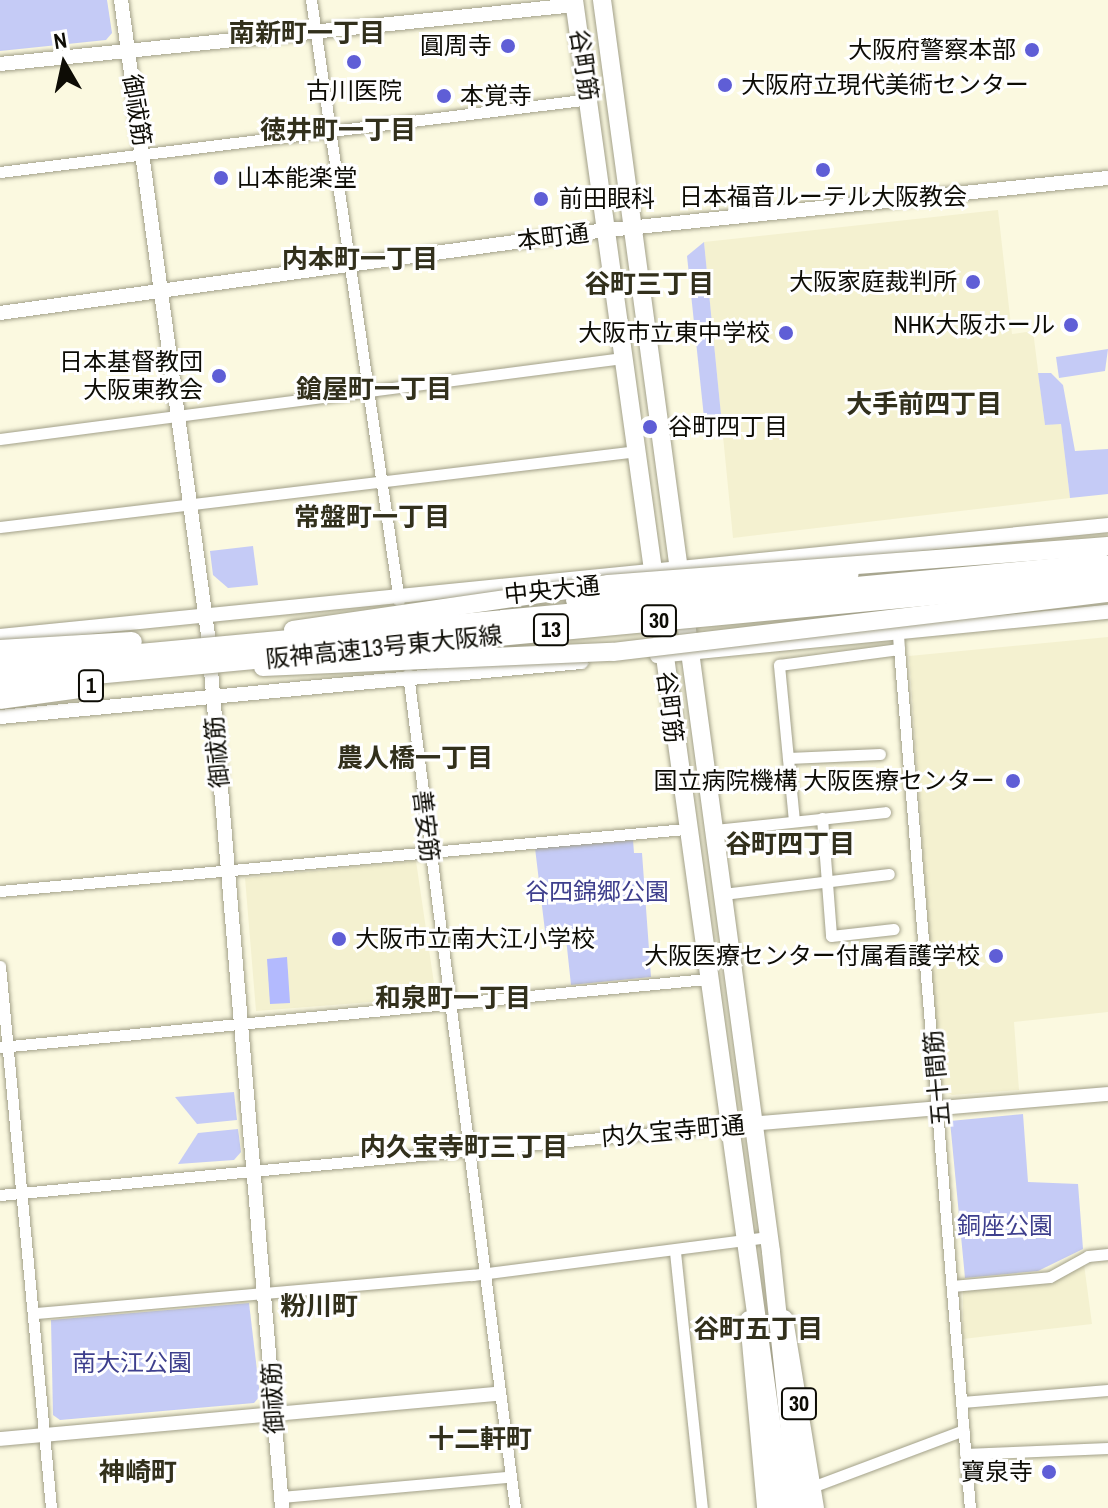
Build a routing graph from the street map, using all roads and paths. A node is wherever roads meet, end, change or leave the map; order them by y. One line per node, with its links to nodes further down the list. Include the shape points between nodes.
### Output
1 (121, 0): 6 (street, 御祓筋)
2 (311, 0): 5 (street, 善安筋)
3 (602, 0): 13 (main road, 谷町筋 / 30)
4 (574, 3): 5 (street); 8 (main road, 谷町筋 / 30)
5 (316, 33): 6 (street); 9 (street, 善安筋)
6 (128, 51): 7 (street); 10 (street, 御祓筋)
7 (0, 64)
8 (590, 99): 9 (street); 14 (main road, 谷町筋 / 30)
9 (330, 131): 10 (street); 15 (street, 善安筋)
10 (144, 154): 11 (street); 16 (street, 御祓筋)
11 (0, 172)
12 (1108, 178): 13 (street, 本町通)
13 (635, 229): 14 (street, 本町通); 27 (main road, 谷町筋 / 30)
14 (608, 231): 15 (street, 本町通); 18 (main road, 谷町筋 / 30)
15 (349, 265): 16 (street, 本町通); 19 (street, 善安筋)
16 (165, 290): 17 (street, 本町通); 20 (street, 御祓筋)
17 (0, 313)
18 (623, 358): 19 (street); 22 (main road, 谷町筋 / 30)
19 (367, 390): 20 (street); 23 (street, 善安筋)
20 (179, 415): 21 (street); 24 (street, 御祓筋)
21 (0, 439)
22 (637, 451): 23 (street); 28 (main road, 谷町筋 / 30)
23 (381, 481): 24 (street); 31 (street, 善安筋)
24 (188, 505): 26 (street); 33 (street, 御祓筋)
25 (1108, 525): 27 (street, 中央大通)
26 (0, 527)
27 (679, 566): 28 (street, 中央大通); 40 (main road, 谷町筋 / 30)
28 (652, 569): 31 (street, 中央大通); 41 (main road, 谷町筋 / 30)
29 (849, 573): 36 (highway, bridge, via 609,596)
30 (1106, 573): 36 (highway, 阪神高速13号東大阪線 / 13, bridge); 36 (highway, bridge, via 612,638); 42 (main road, 中央大通, bridge, via 608,584); 46 (main road, bridge, via 613,652 166,673)
31 (398, 595): 33 (street, 中央大通); 44 (street, 善安筋)
32 (1108, 612): 34 (street)
33 (204, 615): 35 (street, 中央大通); 47 (street, 御祓筋)
34 (898, 633): 38 (street, 五十間筋); 40 (street)
35 (0, 636)
36 (395, 637): 37 (highway, 阪神高速13号東大阪線 / 13, bridge); 43 (highway, 阪神高速13号東大阪線 / 13, bridge)
37 (237, 641): 39 (highway, 13, bridge); 42 (highway, 阪神高速13号東大阪線 / 13, bridge)
38 (899, 649): 51 (street, via 781,661); 70 (street, 五十間筋)
39 (0, 650)
40 (690, 654): 41 (street); 56 (main road, 谷町筋 / 30)
41 (663, 655): 44 (street); 55 (main road, 谷町筋 / 30)
42 (0, 666)
43 (182, 668): 45 (highway, 阪神高速13号東大阪線 / 13, bridge); 48 (highway, 1, bridge)
44 (408, 676): 47 (street); 57 (street, 善安筋)
45 (0, 683)
46 (0, 690)
47 (213, 695): 49 (street); 58 (street, 御祓筋)
48 (0, 699)
49 (0, 717)
50 (880, 754): 51 (street)
51 (788, 758): 54 (street)
52 (885, 812): 53 (street)
53 (822, 818): 54 (street); 60 (street)
54 (794, 821): 56 (street)
55 (685, 829): 57 (street); 65 (main road, 谷町筋 / 30)
56 (715, 830): 62 (main road, 谷町筋 / 30)
57 (429, 851): 58 (street); 66 (street, 善安筋)
58 (227, 871): 61 (street); 67 (street, 御祓筋)
59 (889, 874): 60 (street)
60 (829, 882): 62 (street); 63 (street, via 831,936)
61 (0, 891)
62 (723, 894): 71 (main road, 谷町筋 / 30)
63 (894, 929)
64 (0, 966): 68 (street)
65 (706, 979): 66 (street); 72 (main road, 谷町筋 / 30)
66 (447, 1005): 67 (street); 73 (street, 善安筋)
67 (244, 1024): 68 (street); 74 (street, 御祓筋)
68 (5, 1047): 75 (street)
69 (1108, 1094): 70 (street, 内久宝寺町通)
70 (940, 1107): 71 (street, 内久宝寺町通); 82 (street, 五十間筋)
71 (754, 1124): 72 (street, 内久宝寺町通); 77 (main road, 谷町筋 / 30)
72 (726, 1126): 73 (street, 内久宝寺町通); 78 (main road, 谷町筋 / 30)
73 (465, 1151): 74 (street, 内久宝寺町通); 81 (street, 善安筋)
74 (258, 1170): 75 (street, 内久宝寺町通); 83 (street, 御祓筋)
75 (27, 1193): 76 (street, 内久宝寺町通); 86 (street)
76 (0, 1195)
77 (769, 1237): 78 (street); 84 (main road, 谷町筋 / 30)
78 (741, 1242): 79 (street); 85 (main road, 谷町筋 / 30)
79 (675, 1252): 81 (street); 101 (street)
80 (1108, 1254): 82 (street, via 1088,1256 1050,1277)
81 (481, 1274): 83 (street); 88 (street, 善安筋)
82 (952, 1286): 89 (street, 五十間筋)
83 (266, 1293): 86 (street); 90 (street, 御祓筋)
84 (777, 1301): 97 (main road, 30); 104 (main road, 谷町筋 / 30)
85 (750, 1307): 102 (main road, 30, via 747,1337); 103 (main road, 谷町筋 / 30)
86 (36, 1313): 92 (street)
87 (1108, 1390): 89 (street)
88 (496, 1394): 90 (street); 96 (street, 善安筋)
89 (962, 1402): 91 (street, 五十間筋)
90 (274, 1414): 92 (street); 98 (street, 御祓筋)
91 (964, 1430): 95 (street, 五十間筋); 97 (street)
92 (44, 1435): 93 (street); 99 (street)
93 (0, 1439)
94 (1108, 1448): 95 (street)
95 (965, 1454): 106 (street, 五十間筋)
96 (506, 1477): 98 (street); 100 (street, 善安筋)
97 (812, 1487): 105 (main road, 30)
98 (281, 1503)
99 (51, 1508)
100 (515, 1508)
101 (702, 1508)
102 (766, 1508)
103 (783, 1508)
104 (798, 1508)
105 (815, 1508)
106 (970, 1508)

